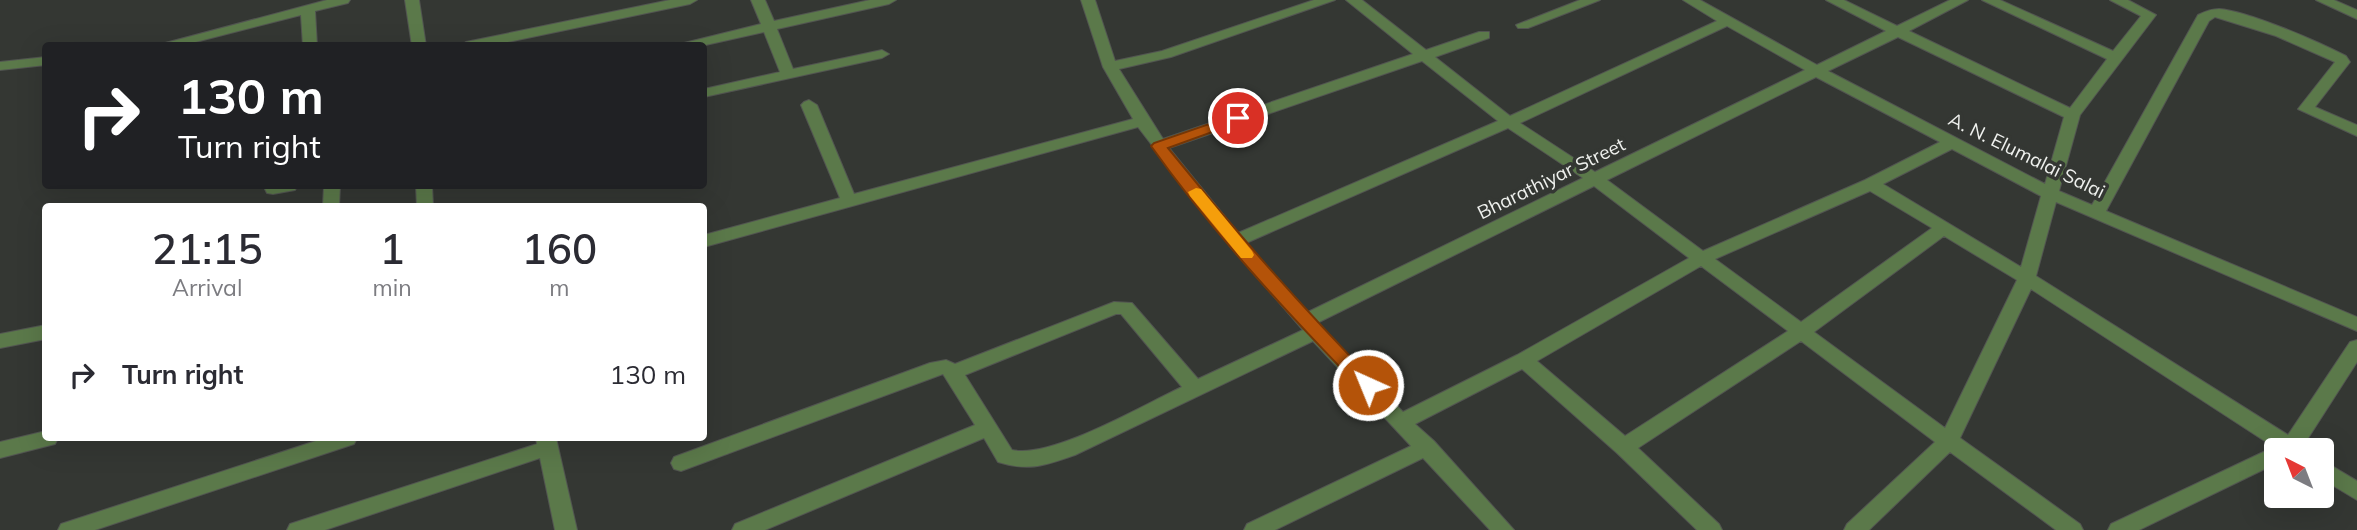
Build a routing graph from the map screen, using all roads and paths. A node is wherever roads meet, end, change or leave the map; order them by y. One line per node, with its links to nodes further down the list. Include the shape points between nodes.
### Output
1 (277, 0): 19 (street)
2 (343, 0): 17 (street)
3 (412, 0): 27 (street)
4 (690, 0): 28 (street)
5 (758, 0): 22 (street)
6 (889, 0): 22 (street)
7 (1088, 0): 35 (street)
8 (1328, 0): 35 (street, via 1167,54)
9 (1353, 0): 31 (street)
10 (1592, 0): 21 (street)
11 (1690, 0): 20 (street, A. N. Elumalai Salai)
12 (1833, 0): 23 (street)
13 (1961, 0): 23 (street, Bharathiyar Street)
14 (1989, 0): 32 (street)
15 (2117, 0): 32 (street, via 2149,15)
16 (2323, 0): 18 (street)
17 (308, 9): 19 (street); 26 (street)
18 (2357, 15)
19 (280, 16): 25 (street)
20 (1725, 22): 36 (street, A. N. Elumalai Salai); 42 (street)
21 (1523, 25)
22 (768, 26): 29 (street); 37 (street)
23 (1894, 32): 36 (street, Bharathiyar Street); 40 (street)
24 (1484, 34): 31 (street)
25 (177, 42)
26 (310, 42)
27 (418, 42)
28 (485, 42)
29 (697, 42)
30 (882, 54): 37 (street)
31 (1422, 54): 42 (street); 45 (street)
32 (2116, 58): 40 (street)
33 (42, 61): 34 (street)
34 (0, 66)
35 (1110, 67): 41 (street)
36 (1815, 70): 44 (street, A. N. Elumalai Salai); 46 (street, Bharathiyar Street)
37 (788, 74): 38 (street)
38 (707, 92)
39 (809, 105): 49 (street)
40 (2072, 116): 48 (street)
41 (1142, 121): 45 (street); 49 (street)
42 (1509, 122): 46 (street); 53 (street)
43 (2357, 131): 50 (street, via 2306,109 2341,59 2241,19 2210,15 2203,18)
44 (1953, 142): 47 (street); 48 (street, A. N. Elumalai Salai)
45 (1159, 146): 53 (street)
46 (1596, 180): 54 (street); 57 (street, Bharathiyar Street)
47 (1871, 184): 51 (street); 54 (street)
48 (2052, 194): 50 (street, A. N. Elumalai Salai); 55 (street)
49 (849, 201): 52 (street)
50 (2096, 213): 56 (street, A. N. Elumalai Salai)
51 (1944, 228): 55 (street); 58 (street)
52 (707, 240)
53 (1235, 242): 57 (street)
54 (1702, 258): 58 (street); 62 (street)
55 (2027, 278): 67 (street); 71 (street)
56 (2357, 324)
57 (1311, 326): 64 (street, Bharathiyar Street); 65 (street)
58 (1802, 331): 71 (street); 74 (street)
59 (42, 332): 60 (street)
60 (0, 341)
61 (2357, 347): 68 (street)
62 (1524, 360): 65 (street); 74 (street)
63 (953, 372): 64 (street, via 1114,308 1126,308); 66 (street, Bharathiyar Street); 77 (street, via 937,368)
64 (1195, 389): 66 (street, Bharathiyar Street, via 1068,449 1031,461 1006,456)
65 (1403, 421): 73 (street)
66 (988, 428): 83 (street)
67 (2269, 438)
68 (2295, 438)
69 (42, 440): 75 (street)
70 (338, 441): 80 (street)
71 (1948, 442): 87 (street); 88 (street)
72 (547, 443): 81 (street); 82 (street)
73 (1426, 447): 84 (street); 85 (street)
74 (1625, 447): 86 (street)
75 (0, 450)
76 (2264, 461): 89 (street)
77 (681, 463)
78 (2334, 476): 79 (street)
79 (2357, 492)
80 (69, 530)
81 (298, 530)
82 (566, 530)
83 (743, 530)
84 (1255, 530)
85 (1503, 530)
86 (1711, 530)
87 (1855, 530)
88 (2072, 530)
89 (2119, 530)

